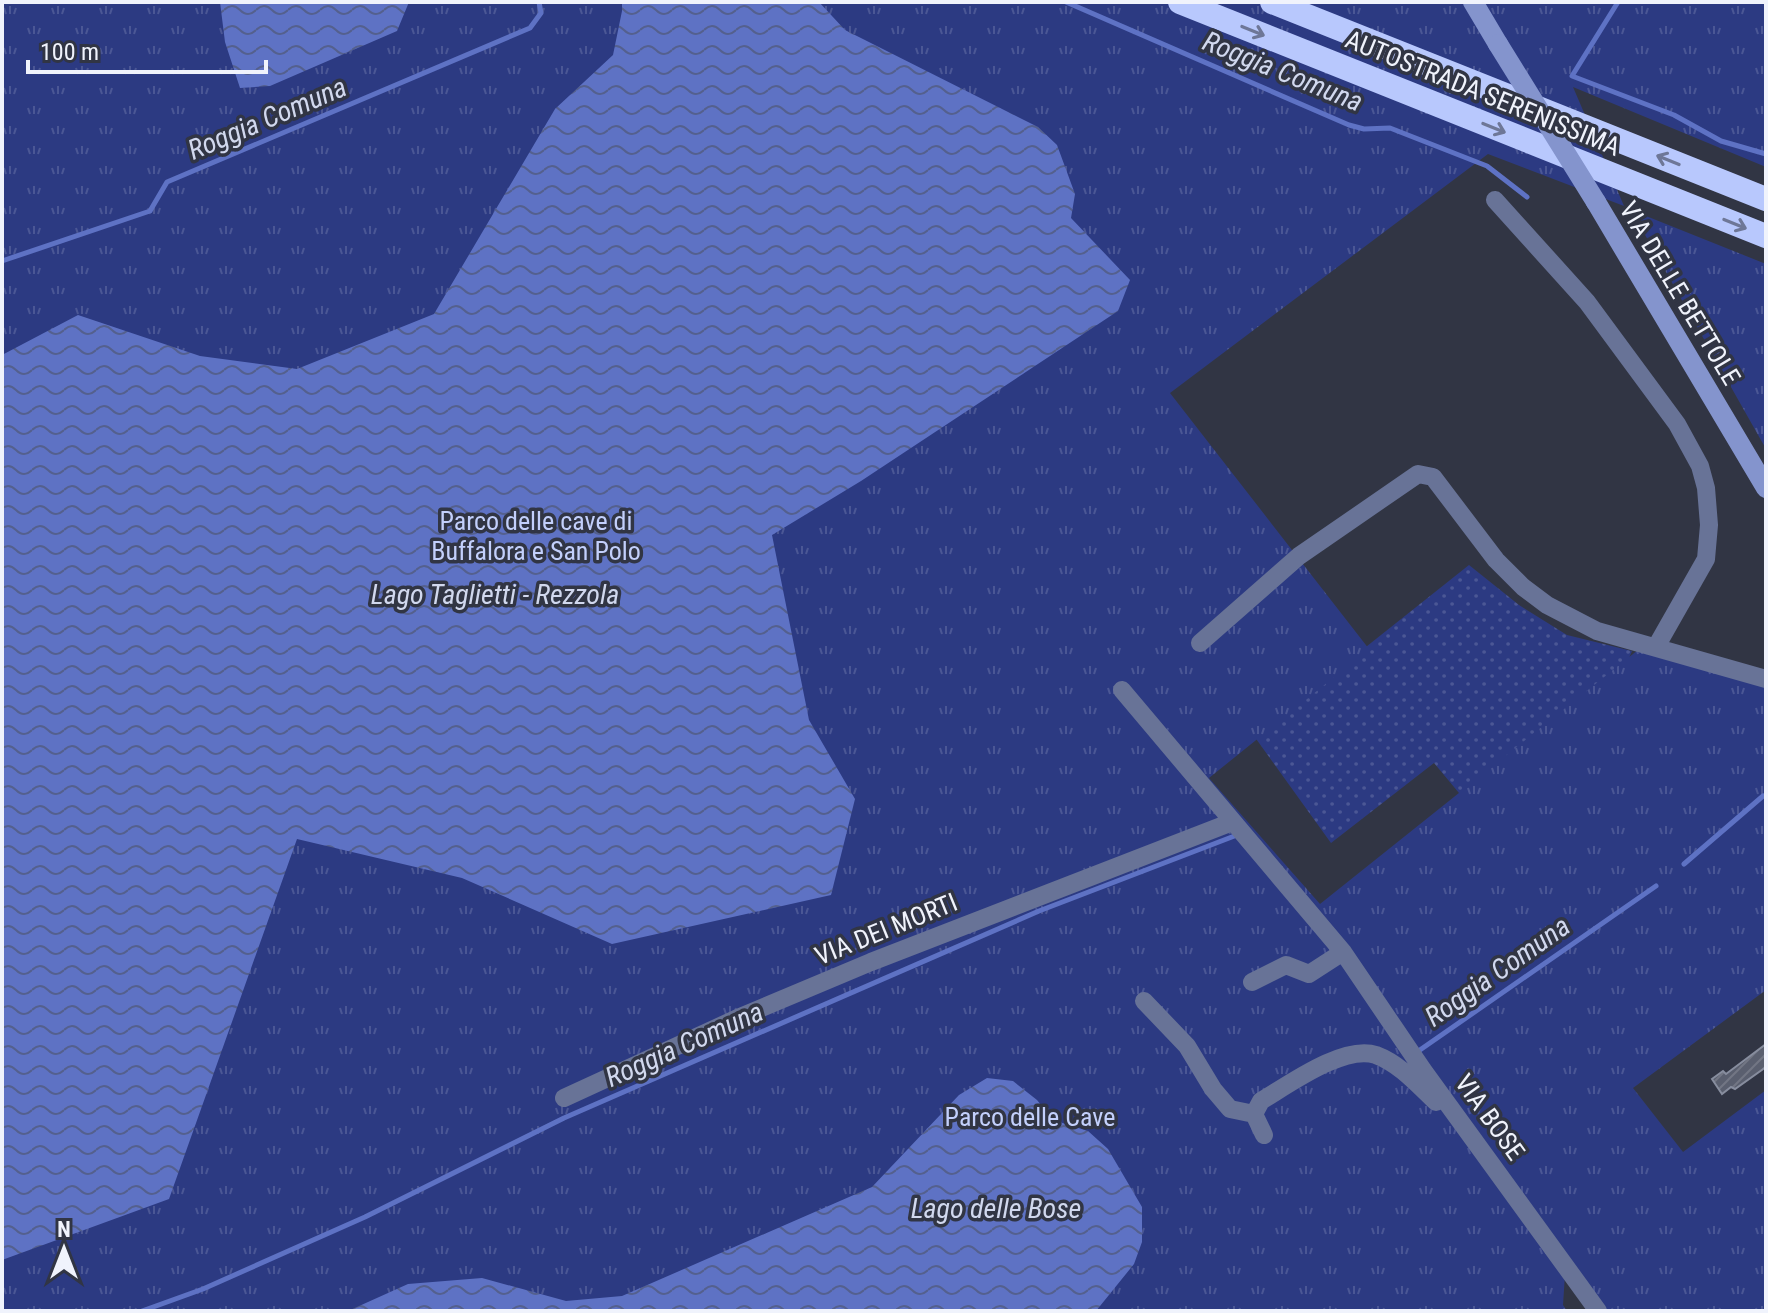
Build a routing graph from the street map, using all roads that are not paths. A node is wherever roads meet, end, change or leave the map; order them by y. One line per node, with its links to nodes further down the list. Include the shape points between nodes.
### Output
1 (1180, 2): 6 (highway, AUTOSTRADA SERENISSIMA, one-way to 6)
2 (1272, 2): 4 (highway, AUTOSTRADA SERENISSIMA, one-way to 2)
3 (1473, 2): 7 (main road, VIA DELLE BETTOLE, bridge)
4 (1766, 199)
5 (1495, 200): 9 (street, via 1587,302 1677,424 1700,466 1709,525 1706,559)
6 (1766, 236)
7 (1766, 488)
8 (1200, 643): 9 (street, via 1299,556 1418,474 1433,477 1496,560 1547,605 1597,631)
9 (1656, 647): 10 (street)
10 (1766, 679)
11 (1122, 690): 12 (street, VIA BOSE)
12 (1232, 822): 13 (street, VIA BOSE); 16 (street, VIA DEI MORTI, via 871,962)
13 (1343, 952): 14 (street, via 1309,974 1286,965); 18 (street, VIA BOSE)
14 (1252, 982)
15 (1144, 1001): 17 (street, via 1187,1046 1230,1109)
16 (564, 1098)
17 (1254, 1114): 18 (street, via 1261,1101 1341,1056 1374,1054 1403,1071); 19 (street)
18 (1468, 1132): 20 (street, VIA BOSE)
19 (1264, 1135)
20 (1598, 1311)

